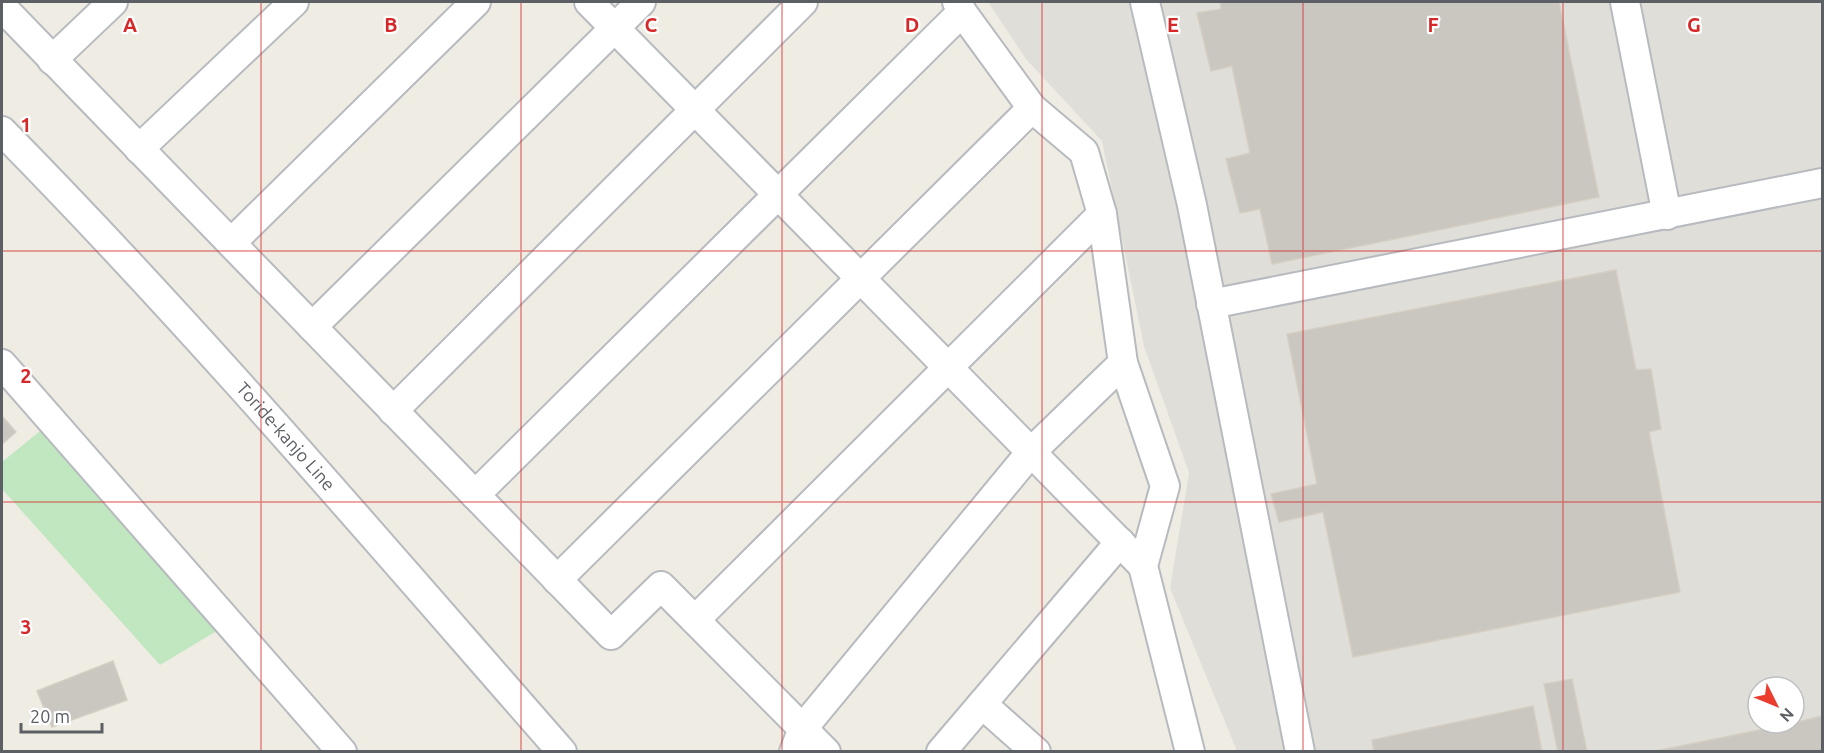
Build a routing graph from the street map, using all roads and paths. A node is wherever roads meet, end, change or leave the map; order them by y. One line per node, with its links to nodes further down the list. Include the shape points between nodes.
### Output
1 (113, 2): 12 (street)
2 (294, 2): 16 (street)
3 (476, 2): 21 (street)
4 (590, 2): 11 (street)
5 (641, 2): 11 (street)
6 (803, 2): 14 (street)
7 (1145, 2): 23 (street)
8 (1625, 2): 20 (street)
9 (2, 7): 12 (street)
10 (959, 7): 13 (street); 18 (street)
11 (615, 27): 14 (street); 24 (street)
12 (52, 60): 16 (street)
13 (1032, 108): 19 (street, via 1084,152); 22 (street)
14 (695, 109): 18 (street); 28 (street)
15 (2, 131): 38 (street, Toride-kanjo Line, via 280,430)
16 (139, 149): 21 (street)
17 (1822, 183): 20 (street)
18 (778, 194): 22 (street); 30 (street)
19 (1102, 214): 25 (street); 27 (street)
20 (1666, 215): 23 (street)
21 (231, 243): 24 (street)
22 (861, 278): 27 (street); 33 (street)
23 (1211, 304): 43 (street)
24 (312, 327): 28 (street)
25 (1123, 363): 29 (street); 32 (street, via 1165,486)
26 (2, 364): 37 (street)
27 (949, 368): 29 (street); 34 (street)
28 (393, 411): 30 (street)
29 (1032, 452): 31 (street); 36 (street)
30 (475, 495): 33 (street)
31 (1120, 542): 32 (street); 35 (street)
32 (1143, 566): 42 (street)
33 (558, 580): 34 (street, via 611,636 661,586)
34 (695, 620): 36 (street)
35 (982, 704): 40 (street); 41 (street)
36 (799, 740): 39 (street)
37 (342, 752)
38 (561, 752)
39 (826, 752)
40 (942, 752)
41 (1036, 752)
42 (1190, 752)
43 (1300, 752)

